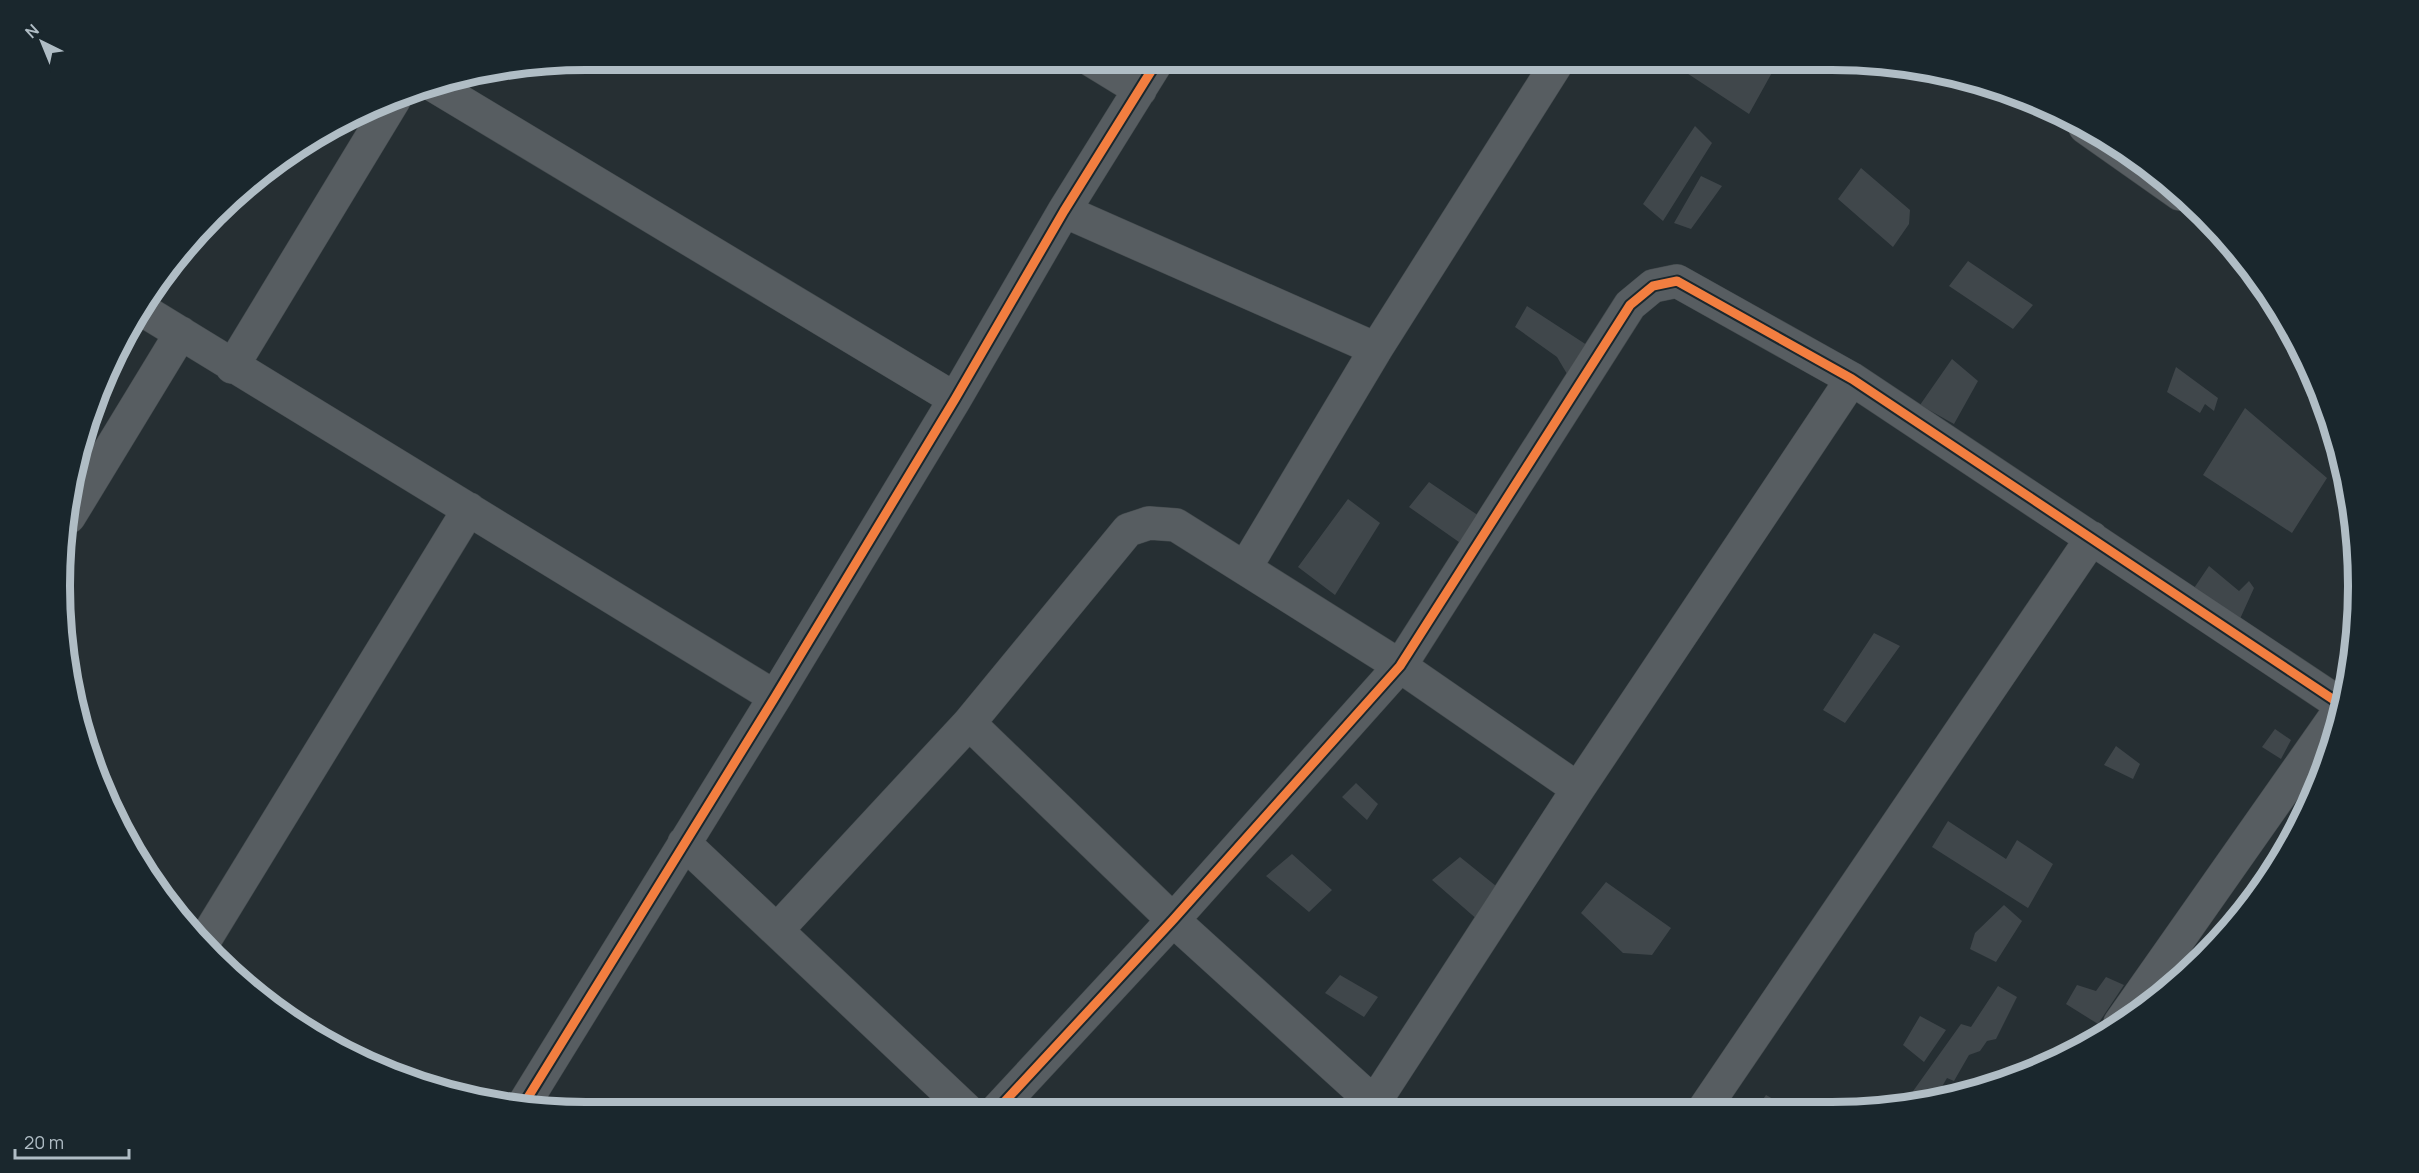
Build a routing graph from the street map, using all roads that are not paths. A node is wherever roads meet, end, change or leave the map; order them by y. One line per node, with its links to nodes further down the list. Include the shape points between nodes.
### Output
1 (1108, 70): 4 (street)
2 (1152, 70): 4 (street)
3 (1553, 70): 10 (street)
4 (1140, 90): 7 (street)
5 (443, 91): 13 (street)
6 (388, 111): 11 (street)
7 (1064, 211): 10 (street); 13 (street)
8 (149, 314): 9 (street)
9 (181, 333): 11 (street); 14 (street)
10 (1376, 349): 17 (street)
11 (232, 367): 15 (street)
12 (1852, 379): 16 (street); 18 (street, via 1677,281 1653,286 1630,305); 23 (street)
13 (955, 399): 19 (street)
14 (77, 503)
15 (469, 509): 19 (street); 27 (street)
16 (2092, 537): 20 (street); 34 (street)
17 (1245, 568): 18 (street); 21 (street, via 1176,525 1149,523 1128,530)
18 (1400, 666): 23 (street); 25 (street)
19 (775, 697): 24 (street)
20 (2336, 700)
21 (969, 723): 25 (street); 26 (street)
22 (2329, 726): 28 (street)
23 (1578, 789): 33 (street)
24 (684, 843): 26 (street); 29 (street)
25 (1173, 920): 31 (street); 32 (street)
26 (777, 930): 30 (street)
27 (207, 936)
28 (2131, 1007)
29 (527, 1099)
30 (958, 1102)
31 (1004, 1102)
32 (1373, 1102)
33 (1381, 1102)
34 (1709, 1102)

